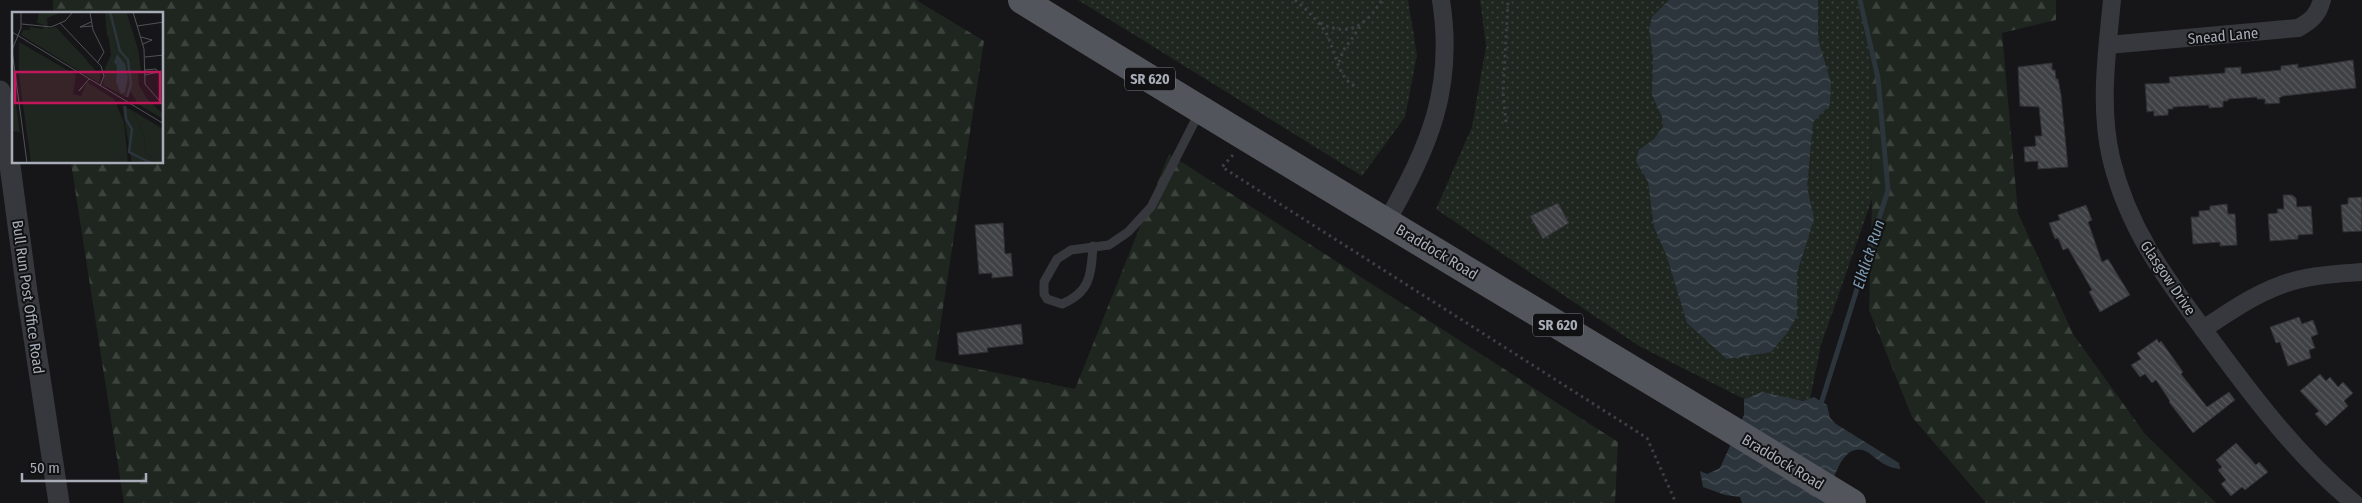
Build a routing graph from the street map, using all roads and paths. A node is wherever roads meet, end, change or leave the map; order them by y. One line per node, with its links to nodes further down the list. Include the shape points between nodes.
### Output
1 (1022, 0): 14 (main road, Braddock Road / SR 620)
2 (1295, 0): 8 (path)
3 (1382, 0): 9 (path)
4 (1441, 0): 17 (street, via 1444,67 1439,104 1417,168)
5 (1508, 0): 15 (path, via 1503,93)
6 (2112, 0): 10 (street, Glasgow Drive)
7 (2322, 0): 10 (street, Snead Lane, via 2319,12 2298,28)
8 (1317, 21): 9 (path, via 1340,29); 11 (path)
9 (1360, 27): 11 (path)
10 (2108, 45): 20 (street, Glasgow Drive, via 2106,119 2111,156 2122,195 2154,260)
11 (1339, 62): 12 (path, via 1348,81)
12 (1357, 88)
13 (0, 91): 22 (street, Bull Run Post Office Road)
14 (1200, 111): 16 (main road, Braddock Road / SR 620); 18 (lane, via 1151,207 1128,232 1109,245)
15 (1506, 122)
16 (1248, 140): 17 (main road, Braddock Road / SR 620); 23 (path, via 1222,167 1647,438)
17 (1387, 221): 21 (main road, Braddock Road / SR 620)
18 (1093, 246): 18 (lane, via 1071,250 1057,259 1044,282 1044,294 1048,300 1062,304 1080,294 1090,274)
19 (2362, 272): 20 (street, via 2310,277 2282,284 2254,296)
20 (2203, 329): 24 (street, Glasgow Drive, via 2265,413 2304,457)
21 (1846, 499)
22 (59, 503)
23 (1676, 503)
24 (2354, 503)

